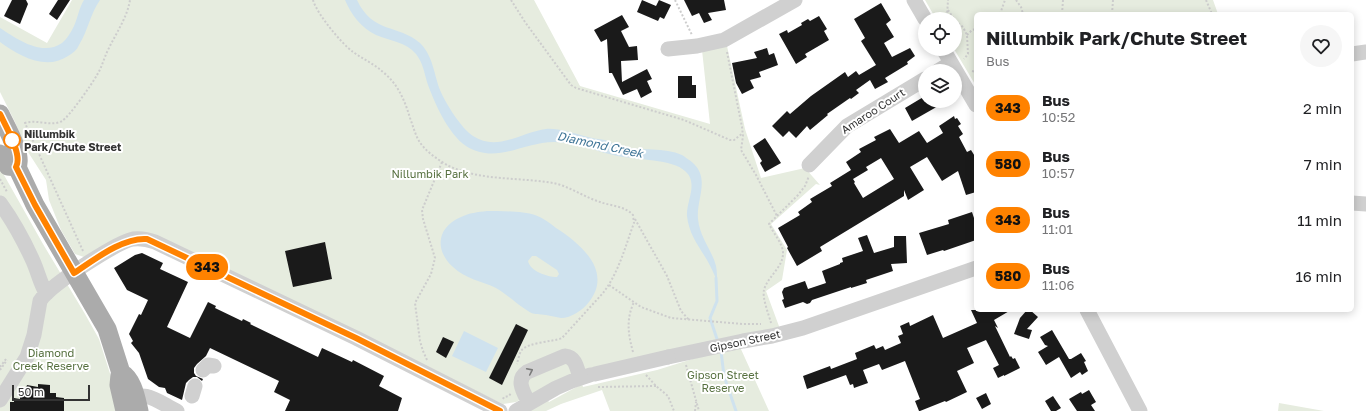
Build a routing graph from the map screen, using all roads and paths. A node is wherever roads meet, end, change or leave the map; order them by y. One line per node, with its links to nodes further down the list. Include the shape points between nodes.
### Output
1 (130, 0): 44 (path, via 125,17 99,72 66,117 55,123 25,123)
2 (313, 0): 36 (path, via 315,8 326,23 351,51 383,72 395,85 405,101 418,140)
3 (511, 0): 34 (path, via 571,85 576,88 684,120 730,140)
4 (675, 0): 22 (path)
5 (795, 0): 24 (street, via 724,40)
6 (914, 0): 14 (street)
7 (948, 0): 13 (path)
8 (1005, 0): 15 (path)
9 (1016, 0): 16 (path)
10 (1063, 0): 17 (path)
11 (1113, 0): 18 (path)
12 (1206, 0): 19 (path)
13 (948, 10)
14 (921, 12)
15 (1001, 12)
16 (1022, 12)
17 (1062, 12)
18 (1112, 12)
19 (1211, 12)
20 (962, 26): 23 (path)
21 (974, 30): 23 (path)
22 (691, 34)
23 (966, 35): 29 (path, via 968,54)
24 (668, 49)
25 (727, 51): 34 (path)
26 (1366, 52): 27 (street)
27 (1354, 54)
28 (952, 56): 29 (street)
29 (958, 61): 30 (street); 32 (street)
30 (952, 64)
31 (918, 83): 37 (street, Amaroo Court, via 847,126)
32 (974, 100)
33 (0, 114): 38 (main road, via 18,154)
34 (743, 133): 42 (path, via 741,150)
35 (0, 154): 38 (main road, via 8,166)
36 (442, 162): 43 (path, via 471,174 562,186 598,202 625,209); 60 (path, via 422,210 435,262 415,304 423,351)
37 (810, 166): 42 (path, via 805,186)
38 (16, 167): 46 (main road)
39 (1354, 202): 41 (street)
40 (0, 203): 48 (street, via 22,239)
41 (1366, 204)
42 (777, 216): 52 (path, via 769,224 783,255 764,292)
43 (634, 218): 47 (path); 51 (path, via 667,276 681,311)
44 (82, 248)
45 (974, 269): 52 (street, Gipson Street, via 834,317)
46 (74, 273): 48 (street); 60 (street, via 127,241 147,239); 66 (main road, via 107,329 121,373 119,385)
47 (609, 285): 49 (path); 53 (path)
48 (46, 293): 63 (street, via 40,301 27,357)
49 (634, 302): 51 (path, via 663,316); 54 (path, via 628,319 628,328)
50 (1087, 312): 73 (street)
51 (689, 320): 52 (path, via 757,324)
52 (773, 329): 55 (street, Gipson Street, via 743,340)
53 (558, 339)
54 (634, 353)
55 (683, 354): 61 (street, Gipson Street, bridge); 64 (path)
56 (0, 367): 57 (path, via 6,359)
57 (0, 370)
58 (644, 373): 62 (path)
59 (580, 378): 61 (street, Gipson Street); 65 (street, Gipson Street); 65 (street, one-way to 59, via 521,384 522,376 527,372 566,356 574,361)
60 (438, 379): 68 (street)
61 (594, 381): 62 (path, via 623,386)
62 (656, 386): 70 (path, via 668,396)
63 (0, 400)
64 (696, 401): 71 (path); 72 (path)
65 (529, 403): 69 (street, Gipson Street)
66 (133, 408): 67 (street, via 151,397)
67 (172, 409)
68 (500, 411)
69 (516, 411)
70 (674, 411)
71 (696, 411)
72 (699, 411)
73 (1140, 411)

